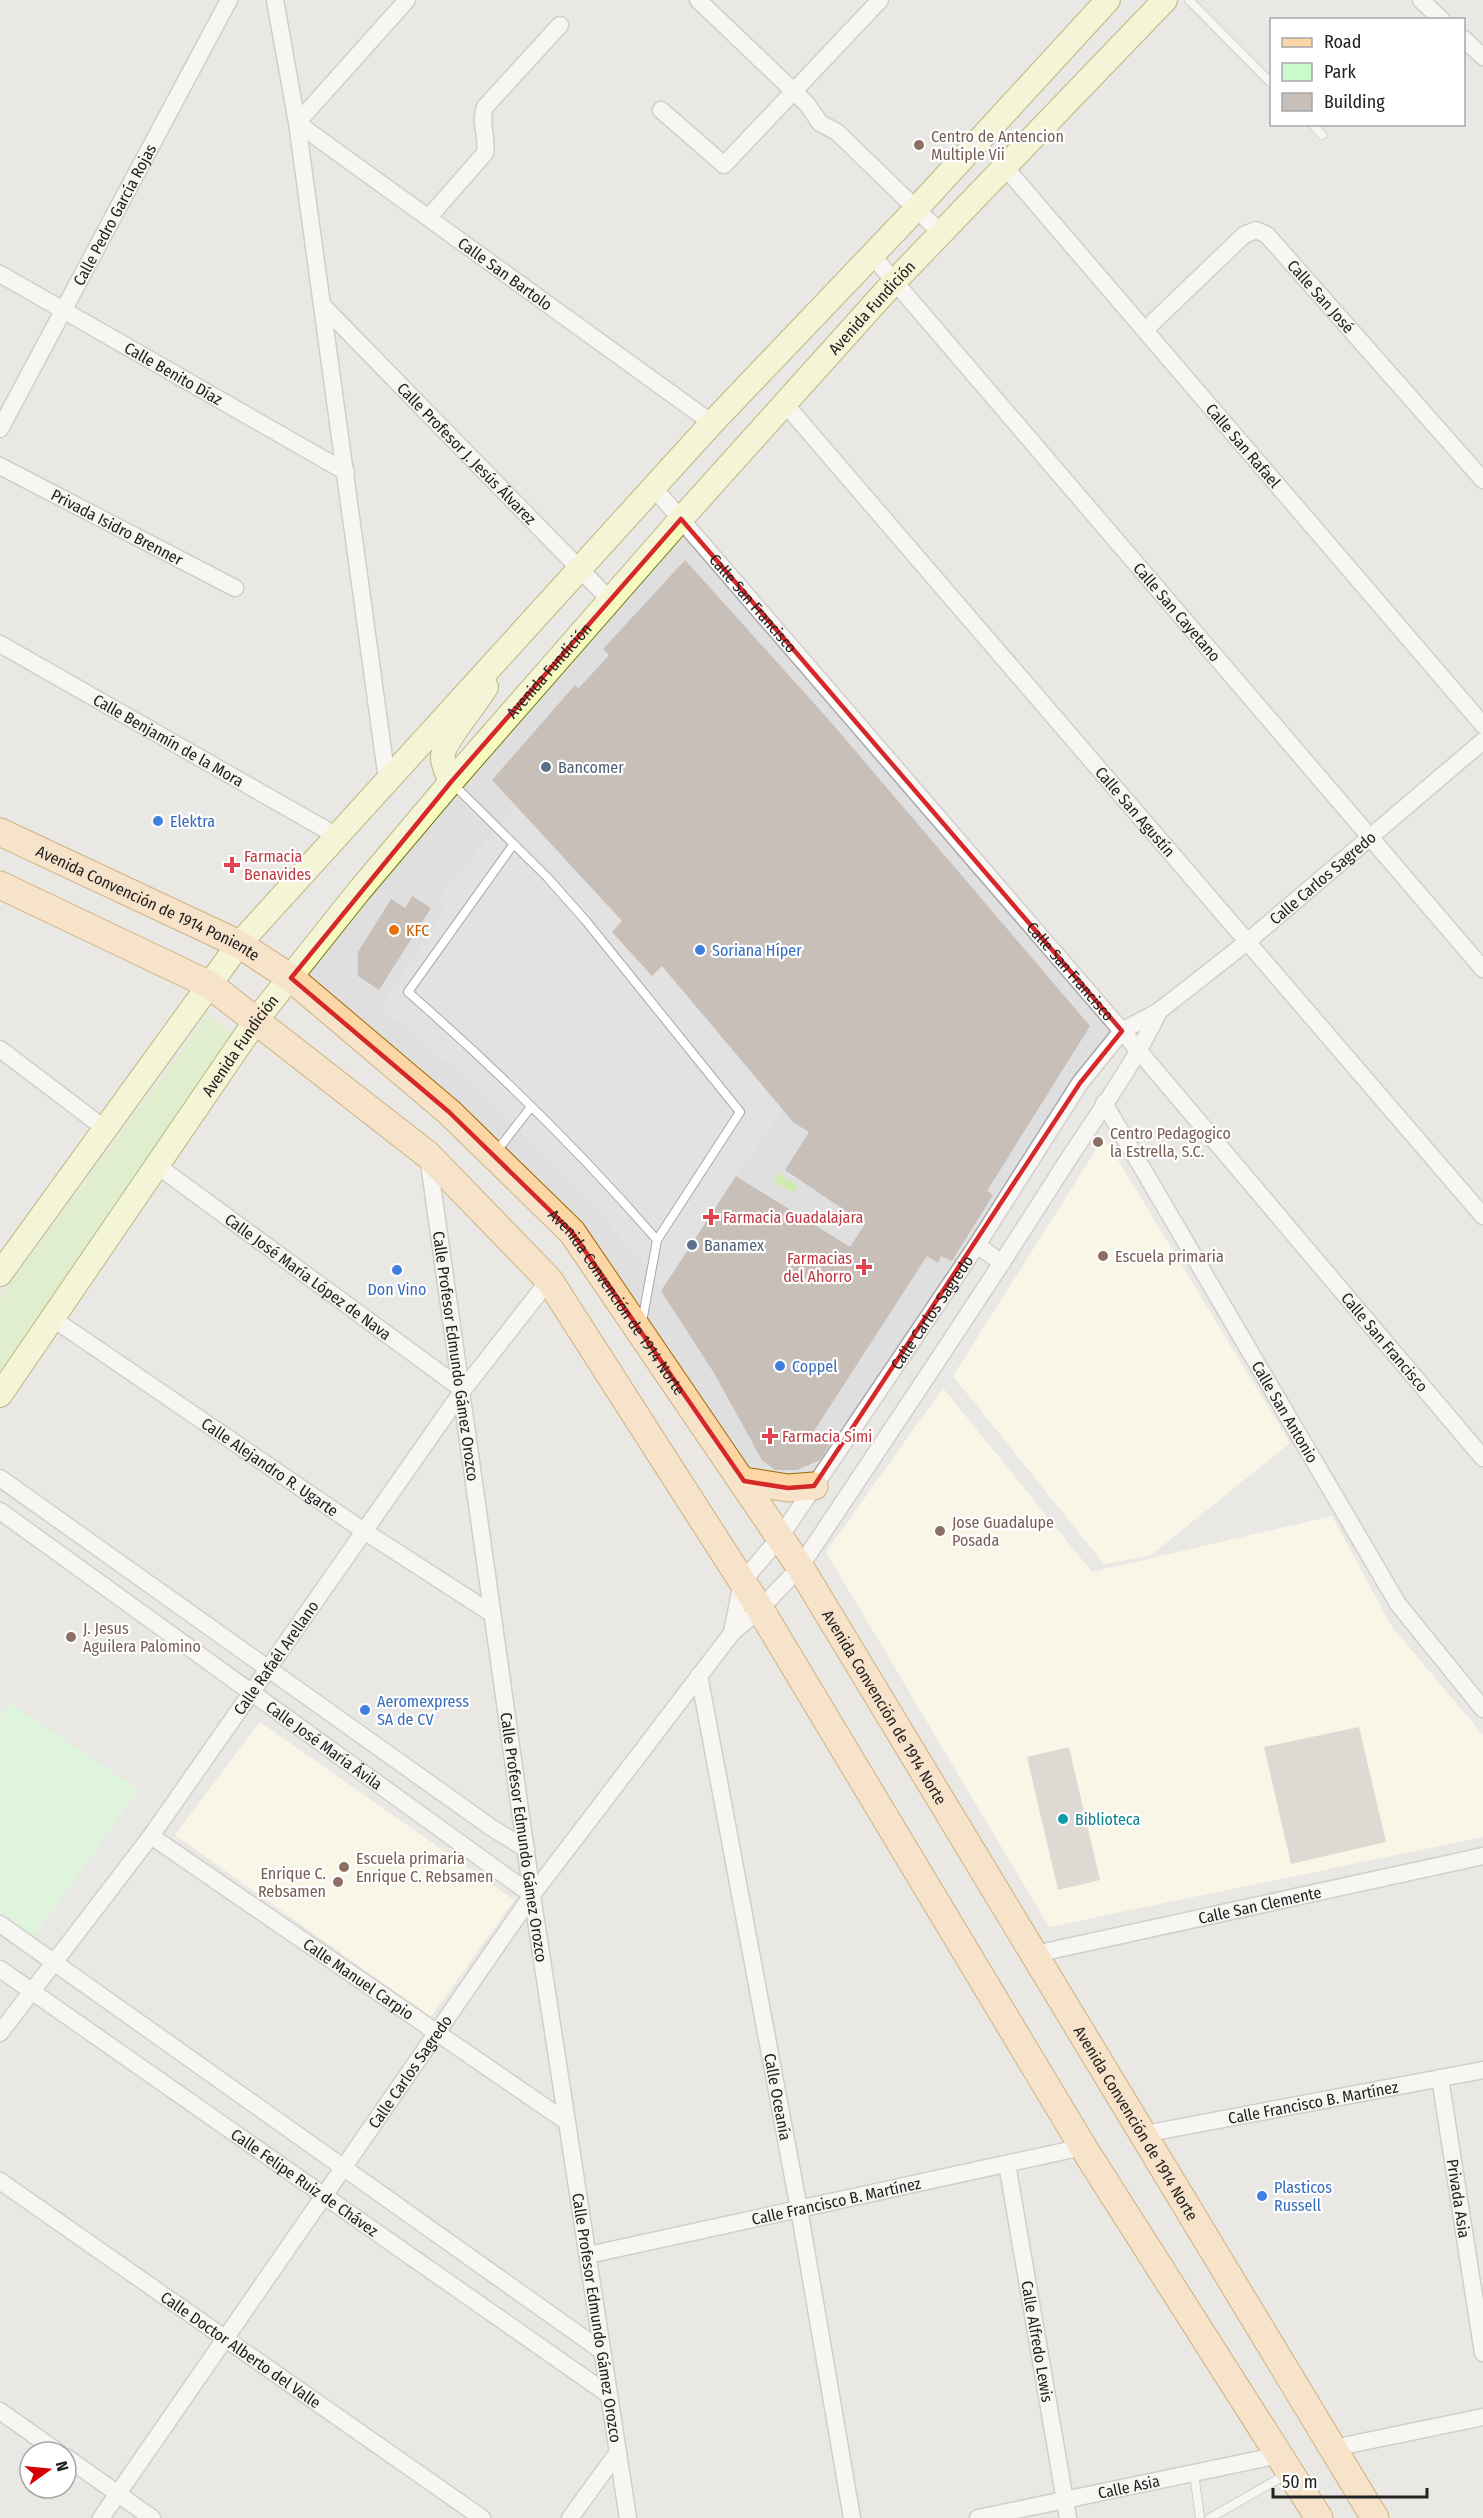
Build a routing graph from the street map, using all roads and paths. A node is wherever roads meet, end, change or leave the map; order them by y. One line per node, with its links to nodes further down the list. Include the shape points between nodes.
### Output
1 (229, 0): 28 (street, Calle Pedro García Rojas)
2 (275, 0): 17 (street)
3 (407, 0): 17 (street)
4 (698, 0): 15 (street)
5 (880, 0): 15 (street)
6 (1108, 0): 21 (street)
7 (1165, 0): 20 (street, Avenida Fundición)
8 (1189, 0): 14 (lane)
9 (1421, 0): 10 (street)
10 (1440, 18)
11 (560, 25): 22 (street, via 485,107 484,153)
12 (1465, 40): 13 (street)
13 (1483, 57)
14 (1270, 82)
15 (794, 91): 16 (street, via 724,165); 21 (street, via 820,123 837,132)
16 (661, 110)
17 (297, 123): 22 (street, Calle San Bartolo); 27 (street)
18 (1314, 126): 19 (lane)
19 (1322, 135)
20 (1004, 166): 23 (street, Avenida Fundición); 29 (street, Calle San Rafael)
21 (916, 208): 23 (street); 24 (street)
22 (429, 217): 31 (street, Calle San Bartolo)
23 (941, 232): 26 (street, Avenida Fundición)
24 (871, 254): 26 (street, Calle San Cayetano); 31 (street)
25 (0, 274): 28 (street, Calle Benito Díaz)
26 (894, 282): 30 (street, Avenida Fundición); 49 (street, Calle San Cayetano)
27 (323, 306): 34 (street); 38 (street, Calle Profesor J. Jesús Álvarez)
28 (63, 309): 32 (street, Calle Pedro García Rojas); 34 (street, Calle Benito Díaz)
29 (1145, 330): 35 (street, Calle San José, via 1244,235 1256,230 1267,235); 43 (street, Calle San Rafael)
30 (786, 405): 37 (street, Avenida Fundición); 52 (street, Calle San Agustín)
31 (712, 423): 36 (street)
32 (0, 429)
33 (0, 466): 39 (street, Privada Isidro Brenner)
34 (346, 472): 45 (street)
35 (1483, 480)
36 (654, 488): 37 (street, Calle San Francisco); 38 (street)
37 (681, 519): 40 (street, Avenida Fundición); 59 (street, Calle San Francisco)
38 (579, 568): 40 (street, Calle Profesor J. Jesús Álvarez); 42 (street)
39 (235, 588)
40 (610, 600): 46 (street, Avenida Fundición)
41 (0, 644): 48 (street, Calle Benjamín de la Mora)
42 (494, 662): 45 (street); 46 (street, via 476,706 445,743 442,758)
43 (1483, 725)
44 (1483, 741): 49 (street, Calle Carlos Sagredo)
45 (387, 780): 48 (street)
46 (451, 782): 50 (lane); 55 (street, Avenida Fundición)
47 (0, 832): 53 (main road, Avenida Convención de 1914 Poniente)
48 (337, 836): 53 (street)
49 (1370, 837): 52 (street, Calle Carlos Sagredo); 54 (street, Calle San Cayetano)
50 (513, 845): 63 (lane, via 408,992 490,1064); 69 (lane, via 586,921 740,1112)
51 (0, 885): 56 (main road)
52 (1247, 942): 57 (street, Calle Carlos Sagredo); 68 (street, Calle San Agustín)
53 (239, 944): 55 (main road, Avenida Convención de 1914 Poniente); 56 (street)
54 (1483, 969)
55 (291, 978): 58 (street, Avenida Fundición); 66 (main road, Avenida Convención de 1914 Norte)
56 (210, 985): 58 (main road); 64 (street)
57 (1159, 1011): 59 (street, Calle Carlos Sagredo); 61 (street, Calle Carlos Sagredo)
58 (256, 1019): 65 (main road); 67 (street, Avenida Fundición)
59 (1122, 1031): 61 (street, Calle San Francisco); 70 (street, Calle Carlos Sagredo, via 1080,1083)
60 (0, 1050): 64 (street)
61 (1140, 1052): 62 (street, Calle Carlos Sagredo); 78 (street, Calle San Francisco)
62 (1104, 1103): 71 (street, Calle Carlos Sagredo); 93 (street, Calle San Antonio, via 1398,1604)
63 (531, 1107): 66 (lane); 69 (lane)
64 (104, 1128): 72 (street)
65 (428, 1155): 73 (main road); 76 (street, Calle Profesor Edmundo Gámez Orozco)
66 (494, 1155): 75 (main road, Avenida Convención de 1914 Norte, via 572,1232)
67 (156, 1164): 74 (street, Avenida Fundición); 76 (street, Calle José María López de Nava)
68 (1483, 1216)
69 (657, 1240): 75 (lane)
70 (977, 1245): 71 (street); 81 (street, Calle Carlos Sagredo)
71 (1002, 1263): 85 (street, Calle Carlos Sagredo)
72 (0, 1274)
73 (549, 1280): 76 (street, Calle Rafaél Arellano); 86 (main road)
74 (52, 1318): 77 (street, Avenida Fundición); 83 (street, Calle Alejandro R. Ugarte)
75 (640, 1331): 80 (main road, Avenida Convención de 1914 Norte)
76 (463, 1390): 83 (street, Calle Rafaél Arellano); 88 (street, Calle Profesor Edmundo Gámez Orozco)
77 (0, 1395)
78 (1483, 1458)
79 (0, 1478): 90 (street, Calle José María Ávila)
80 (744, 1481): 81 (main road, via 788,1488); 84 (main road, Avenida Convención de 1914 Norte)
81 (814, 1486): 84 (street, Calle Carlos Sagredo)
82 (0, 1511): 92 (street, Calle José María Ávila)
83 (364, 1532): 88 (street, Calle Alejandro R. Ugarte); 90 (street, Calle Rafaél Arellano)
84 (780, 1537): 85 (main road, Avenida Convención de 1914 Norte); 86 (street, Calle Carlos Sagredo)
85 (800, 1567): 87 (street, Calle Carlos Sagredo); 99 (main road, Avenida Convención de 1914 Norte)
86 (742, 1582): 87 (main road); 89 (street, Calle Carlos Sagredo)
87 (760, 1609): 89 (street, Calle Carlos Sagredo); 109 (main road)
88 (491, 1613): 95 (street, Calle Profesor Edmundo Gámez Orozco)
89 (732, 1633): 91 (street, Calle Carlos Sagredo)
90 (268, 1668): 92 (street, Calle Rafaél Arellano); 95 (street, Calle José María Ávila)
91 (699, 1675): 97 (street, Calle Carlos Sagredo); 114 (street, Calle Oceanía)
92 (252, 1691): 94 (street, Calle Rafaél Arellano); 97 (street, Calle José María Ávila)
93 (1483, 1709)
94 (151, 1836): 100 (street, Calle Rafaél Arellano); 103 (street, Calle Manuel Carpio)
95 (526, 1849): 97 (street, Calle Profesor Edmundo Gámez Orozco)
96 (1483, 1856): 99 (street, Calle San Clemente)
97 (532, 1895): 103 (street, Calle Carlos Sagredo); 107 (street, Calle Profesor Edmundo Gámez Orozco)
98 (0, 1924): 100 (street, Calle Felipe Ruiz de Chávez)
99 (1035, 1954): 108 (main road, Avenida Convención de 1914 Norte)
100 (53, 1962): 102 (street, Calle Rafaél Arellano); 111 (street, Calle Felipe Ruiz de Chávez)
101 (0, 1969): 102 (street, Calle Felipe Ruiz de Chávez)
102 (31, 1990): 104 (street, Calle Rafaél Arellano); 113 (street, Calle Felipe Ruiz de Chávez)
103 (436, 2032): 107 (street, Calle Manuel Carpio); 111 (street, Calle Carlos Sagredo)
104 (0, 2033)
105 (1483, 2070): 106 (street, Calle Francisco B. Martínez)
106 (1440, 2078): 108 (street, Calle Francisco B. Martínez); 118 (street, Privada Asia)
107 (567, 2122): 115 (street, Calle Profesor Edmundo Gámez Orozco)
108 (1144, 2134): 123 (main road, Avenida Convención de 1914 Norte)
109 (1083, 2147): 110 (street, Calle Francisco B. Martínez); 125 (main road)
110 (1007, 2164): 114 (street, Calle Francisco B. Martínez); 129 (street, Calle Alfredo Lewis)
111 (343, 2167): 113 (street, Calle Carlos Sagredo); 117 (street, Calle Felipe Ruiz de Chávez)
112 (0, 2181): 116 (street, Calle Doctor Alberto del Valle)
113 (324, 2195): 116 (street, Calle Carlos Sagredo); 119 (street, Calle Felipe Ruiz de Chávez)
114 (799, 2209): 115 (street, Calle Francisco B. Martínez); 136 (street, Calle Oceanía)
115 (588, 2255): 117 (street, Calle Profesor Edmundo Gámez Orozco)
116 (225, 2339): 128 (street, Calle Carlos Sagredo); 133 (street, Calle Doctor Alberto del Valle)
117 (602, 2351): 119 (street, Calle Profesor Edmundo Gámez Orozco)
118 (1483, 2353)
119 (609, 2395): 124 (street, Calle Profesor Edmundo Gámez Orozco)
120 (0, 2411): 122 (street)
121 (1483, 2417): 123 (street)
122 (41, 2440)
123 (1333, 2448): 141 (main road, Avenida Convención de 1914 Norte)
124 (618, 2452): 134 (street); 135 (street, Calle Profesor Edmundo Gámez Orozco)
125 (1285, 2464): 127 (street, Calle Asia); 130 (main road); 140 (lane)
126 (78, 2466): 128 (street)
127 (1194, 2473): 129 (street, Calle Asia); 139 (lane)
128 (117, 2494): 131 (street, Calle Carlos Sagredo); 132 (street)
129 (1065, 2500): 137 (street, Calle Asia); 138 (street, Calle Alfredo Lewis)
130 (1316, 2517)
131 (100, 2518)
132 (152, 2518)
133 (482, 2518)
134 (570, 2518)
135 (628, 2518)
136 (852, 2518)
137 (978, 2518)
138 (1068, 2518)
139 (1200, 2518)
140 (1210, 2518)
141 (1375, 2518)

